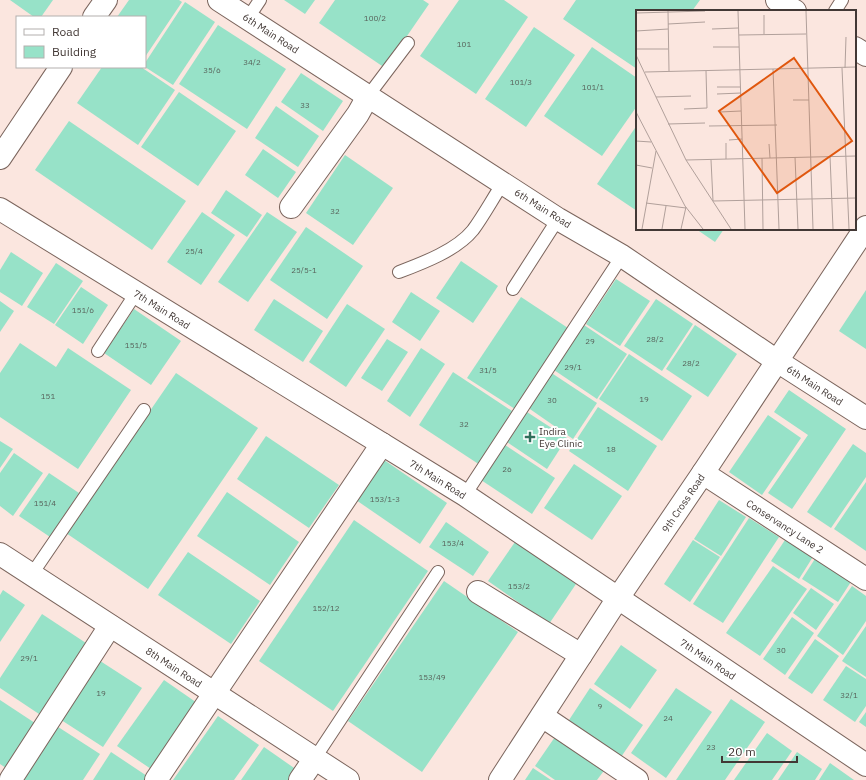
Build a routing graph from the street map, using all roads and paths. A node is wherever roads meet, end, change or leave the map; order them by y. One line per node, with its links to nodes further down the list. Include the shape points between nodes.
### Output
1 (106, 0): 8 (street)
2 (220, 0): 9 (street, 6th Main Road)
3 (260, 0): 9 (lane)
4 (777, 0): 6 (street)
5 (842, 0): 7 (lane)
6 (793, 10)
7 (836, 10)
8 (95, 16)
9 (248, 18): 14 (street, 6th Main Road)
10 (408, 43): 14 (lane)
11 (856, 49): 12 (street)
12 (866, 55)
13 (60, 68): 15 (street)
14 (368, 96): 16 (street, 6th Main Road); 17 (street)
15 (0, 158)
16 (503, 183): 19 (street, 6th Main Road); 22 (lane, via 472,231 458,243 438,256)
17 (292, 207)
18 (0, 209): 24 (street, 7th Main Road)
19 (558, 219): 21 (street, 6th Main Road); 23 (lane)
20 (865, 229): 26 (street, 9th Cross Road)
21 (622, 256): 26 (street, 6th Main Road); 31 (lane)
22 (399, 272)
23 (513, 289)
24 (136, 293): 25 (lane); 29 (street, 7th Main Road)
25 (98, 351)
26 (777, 361): 28 (street, 6th Main Road); 30 (street, 9th Cross Road)
27 (144, 410): 34 (lane)
28 (866, 418)
29 (382, 444): 31 (street, 7th Main Road); 40 (street)
30 (703, 473): 35 (street, Conservancy Lane 2); 37 (street, 9th Cross Road)
31 (465, 496): 37 (street, 7th Main Road)
32 (0, 554): 34 (street, 8th Main Road)
33 (438, 572): 42 (lane)
34 (32, 574): 38 (street, 8th Main Road)
35 (866, 579)
36 (478, 592): 39 (street)
37 (618, 598): 39 (street, 9th Cross Road); 43 (street, 7th Main Road)
38 (110, 626): 40 (street, 8th Main Road); 44 (street)
39 (581, 655): 41 (street, 9th Cross Road)
40 (216, 694): 42 (street, 8th Main Road); 45 (street)
41 (542, 716): 48 (street, 9th Cross Road); 49 (street)
42 (315, 758): 46 (street); 47 (street, 8th Main Road)
43 (866, 765)
44 (11, 779)
45 (156, 780)
46 (300, 780)
47 (348, 780)
48 (500, 780)
49 (637, 780)

